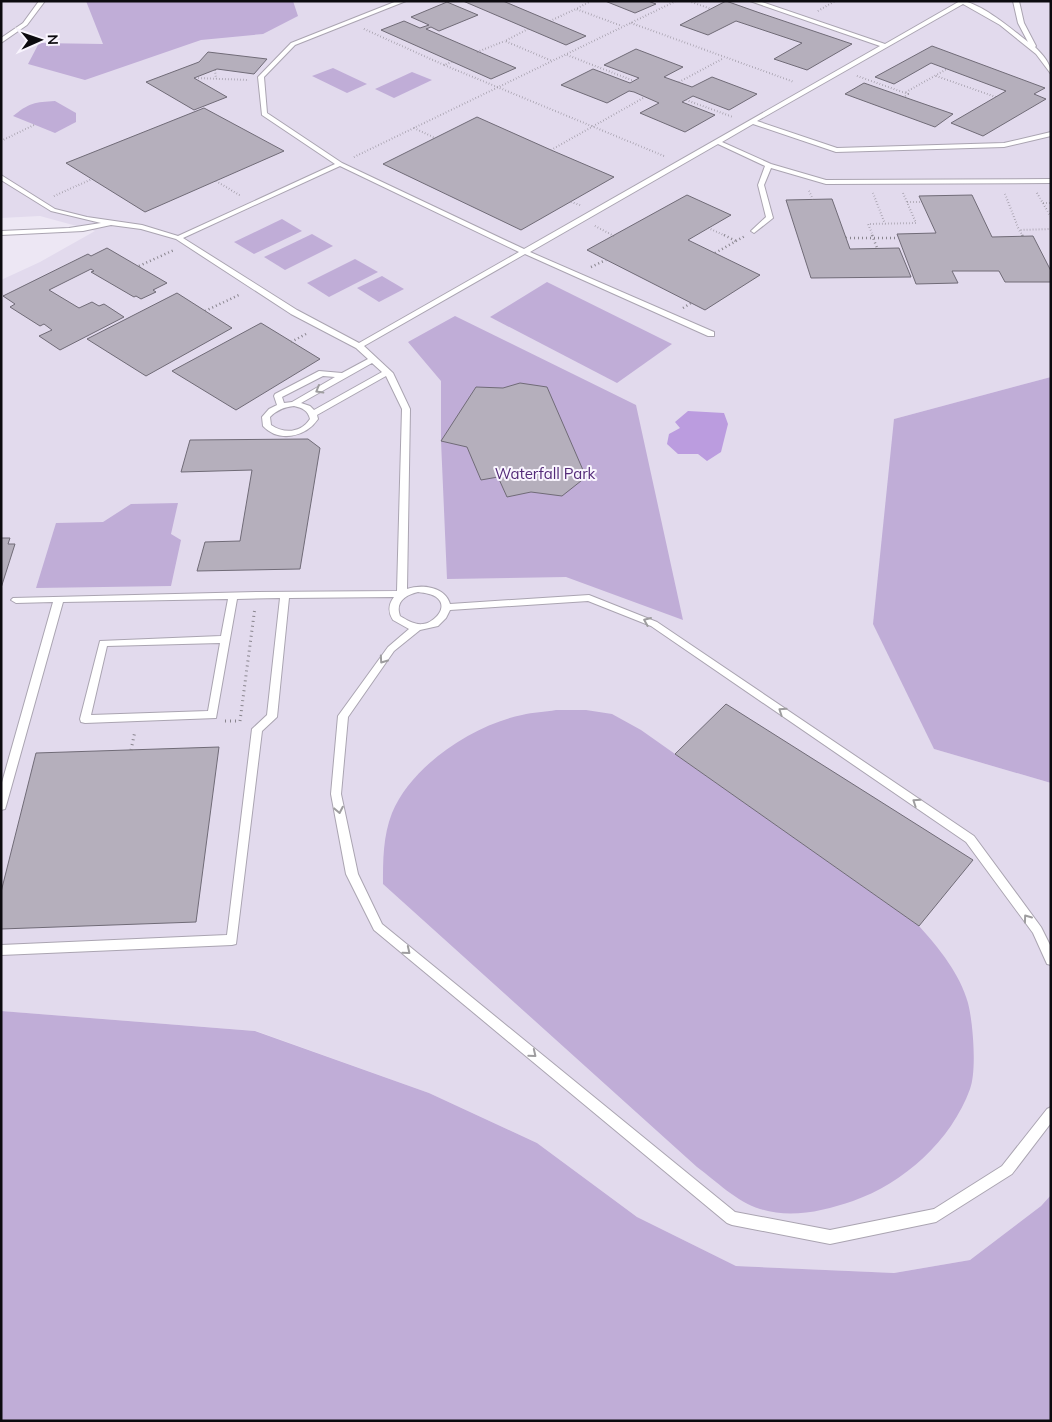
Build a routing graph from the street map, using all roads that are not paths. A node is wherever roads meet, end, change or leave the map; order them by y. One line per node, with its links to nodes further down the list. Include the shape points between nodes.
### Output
1 (42, 1): 6 (lane, via 25,24)
2 (403, 1): 13 (lane, via 293,44 261,77 264,114)
3 (753, 1): 7 (lane)
4 (964, 1): 7 (lane); 8 (lane, via 1002,24)
5 (1016, 1): 8 (lane, via 1020,23)
6 (1, 41)
7 (885, 46): 10 (lane)
8 (1038, 53): 9 (lane)
9 (1051, 72)
10 (751, 122): 11 (lane, via 836,150 1004,145); 12 (lane)
11 (1051, 134)
12 (718, 142): 14 (lane); 21 (lane)
13 (340, 164): 20 (lane); 21 (lane)
14 (769, 165): 16 (lane, via 826,182); 18 (lane, via 761,185 770,218)
15 (1, 177): 17 (lane, via 53,210)
16 (1051, 181)
17 (109, 222): 19 (lane, via 81,230); 20 (lane, via 142,227)
18 (754, 231)
19 (1, 234)
20 (178, 238): 23 (lane, via 294,312)
21 (524, 252): 22 (lane); 23 (lane)
22 (711, 334)
23 (360, 346): 24 (lane)
24 (374, 359): 25 (lane); 26 (lane)
25 (387, 372): 29 (lane); 30 (lane, via 406,409)
26 (344, 376): 27 (lane, one-way to 27); 28 (lane, via 322,373 278,396)
27 (294, 404): 28 (lane); 29 (lane, via 307,407)
28 (281, 406): 29 (lane, via 269,412 265,422 277,433 301,432 312,424)
29 (314, 414)
30 (402, 594): 31 (lane); 35 (lane, via 426,589 441,595); 36 (lane, via 393,606 396,618)
31 (284, 595): 32 (lane); 39 (lane, via 272,717 257,729 232,940)
32 (233, 596): 33 (lane); 37 (lane)
33 (59, 599): 34 (lane); 38 (lane)
34 (16, 600)
35 (448, 607): 36 (lane, via 442,619); 40 (lane, one-way to 35, via 1037,930 970,839 654,624 589,598)
36 (418, 627): 41 (lane, one-way to 41, via 391,649 343,716 336,794 352,874 378,927 732,1218 830,1237 936,1216 1007,1170)
37 (226, 639): 37 (lane, via 212,715 85,719 103,643)
38 (1, 806)
39 (1, 950)
40 (1051, 960)
41 (1051, 1113)

